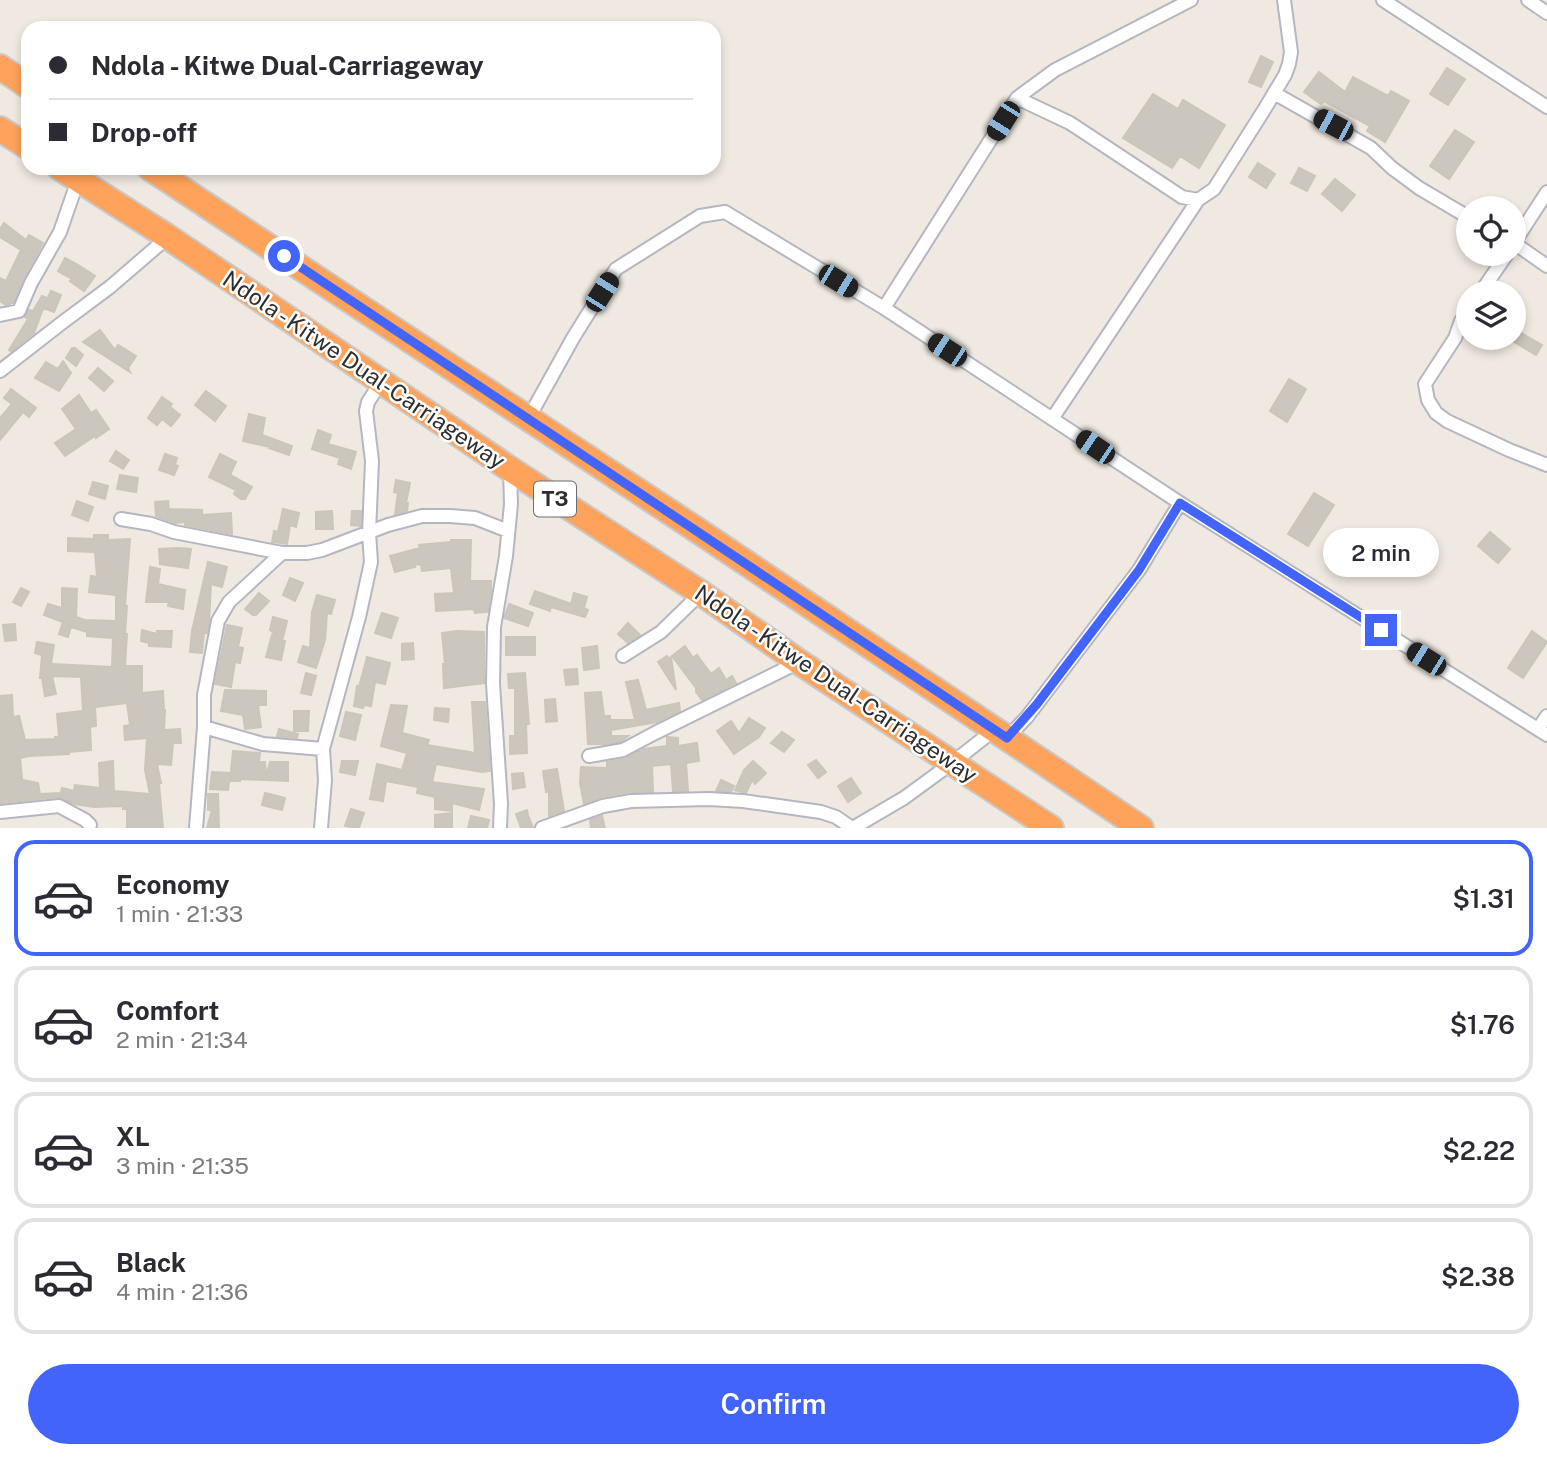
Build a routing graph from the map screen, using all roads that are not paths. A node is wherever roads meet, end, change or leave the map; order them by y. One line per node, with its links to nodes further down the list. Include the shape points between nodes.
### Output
1 (1191, 0): 9 (street, via 1055,69)
2 (1284, 0): 8 (street, via 1291,52)
3 (1383, 0): 10 (street)
4 (1528, 0): 5 (street)
5 (1547, 13)
6 (0, 67): 7 (highway)
7 (21, 81)
8 (1274, 93): 17 (street, via 1214,189); 18 (street, via 1371,148 1419,188)
9 (1017, 98): 17 (street, via 1070,123 1182,197); 23 (street)
10 (1547, 107)
11 (0, 129): 12 (highway)
12 (21, 142)
13 (69, 175): 24 (street, via 60,232 19,311)
14 (71, 175): 20 (highway, Ndola - Kitwe Dual-Carriageway / T3)
15 (161, 175): 28 (highway, T3)
16 (1547, 192): 19 (street)
17 (1198, 200): 29 (street)
18 (1456, 210)
19 (1526, 224)
20 (168, 237): 26 (street); 27 (highway, Ndola - Kitwe Dual-Carriageway / T3)
21 (1526, 251): 22 (street)
22 (1547, 266)
23 (884, 308): 28 (street, via 725,212 700,216 616,269); 29 (street)
24 (0, 315)
25 (1456, 335): 30 (street, via 1425,384 1436,413)
26 (0, 372)
27 (381, 382): 31 (highway, Ndola - Kitwe Dual-Carriageway / T3); 35 (street, via 366,411 372,461)
28 (528, 418): 43 (highway, T3)
29 (1052, 419): 32 (street)
30 (1547, 465)
31 (510, 469): 34 (street); 37 (highway, Ndola - Kitwe Dual-Carriageway / T3)
32 (1180, 503): 42 (street); 43 (street, via 1139,570 1033,708)
33 (121, 519): 36 (street)
34 (508, 531): 35 (street, via 486,522 422,516); 51 (street, via 494,639)
35 (369, 533): 36 (street, via 322,550); 44 (street, via 371,562)
36 (282, 552): 41 (street, via 229,602 218,621 204,695)
37 (701, 593): 38 (street, via 661,632); 39 (highway, Ndola - Kitwe Dual-Carriageway / T3)
38 (623, 656)
39 (799, 663): 45 (street, via 623,750); 46 (highway, Ndola - Kitwe Dual-Carriageway / T3)
40 (1547, 716): 42 (street)
41 (204, 727): 44 (street, via 263,744); 49 (street)
42 (1543, 732)
43 (1001, 734): 46 (street); 55 (highway, T3)
44 (323, 749): 50 (street)
45 (589, 756)
46 (952, 763): 53 (street); 54 (highway, Ndola - Kitwe Dual-Carriageway / T3)
47 (0, 812): 48 (street, via 59,806)
48 (90, 825)
49 (196, 828)
50 (321, 828)
51 (500, 828)
52 (542, 828): 53 (street, via 603,806 695,799 821,812)
53 (853, 828)
54 (1051, 828)
55 (1141, 828)

